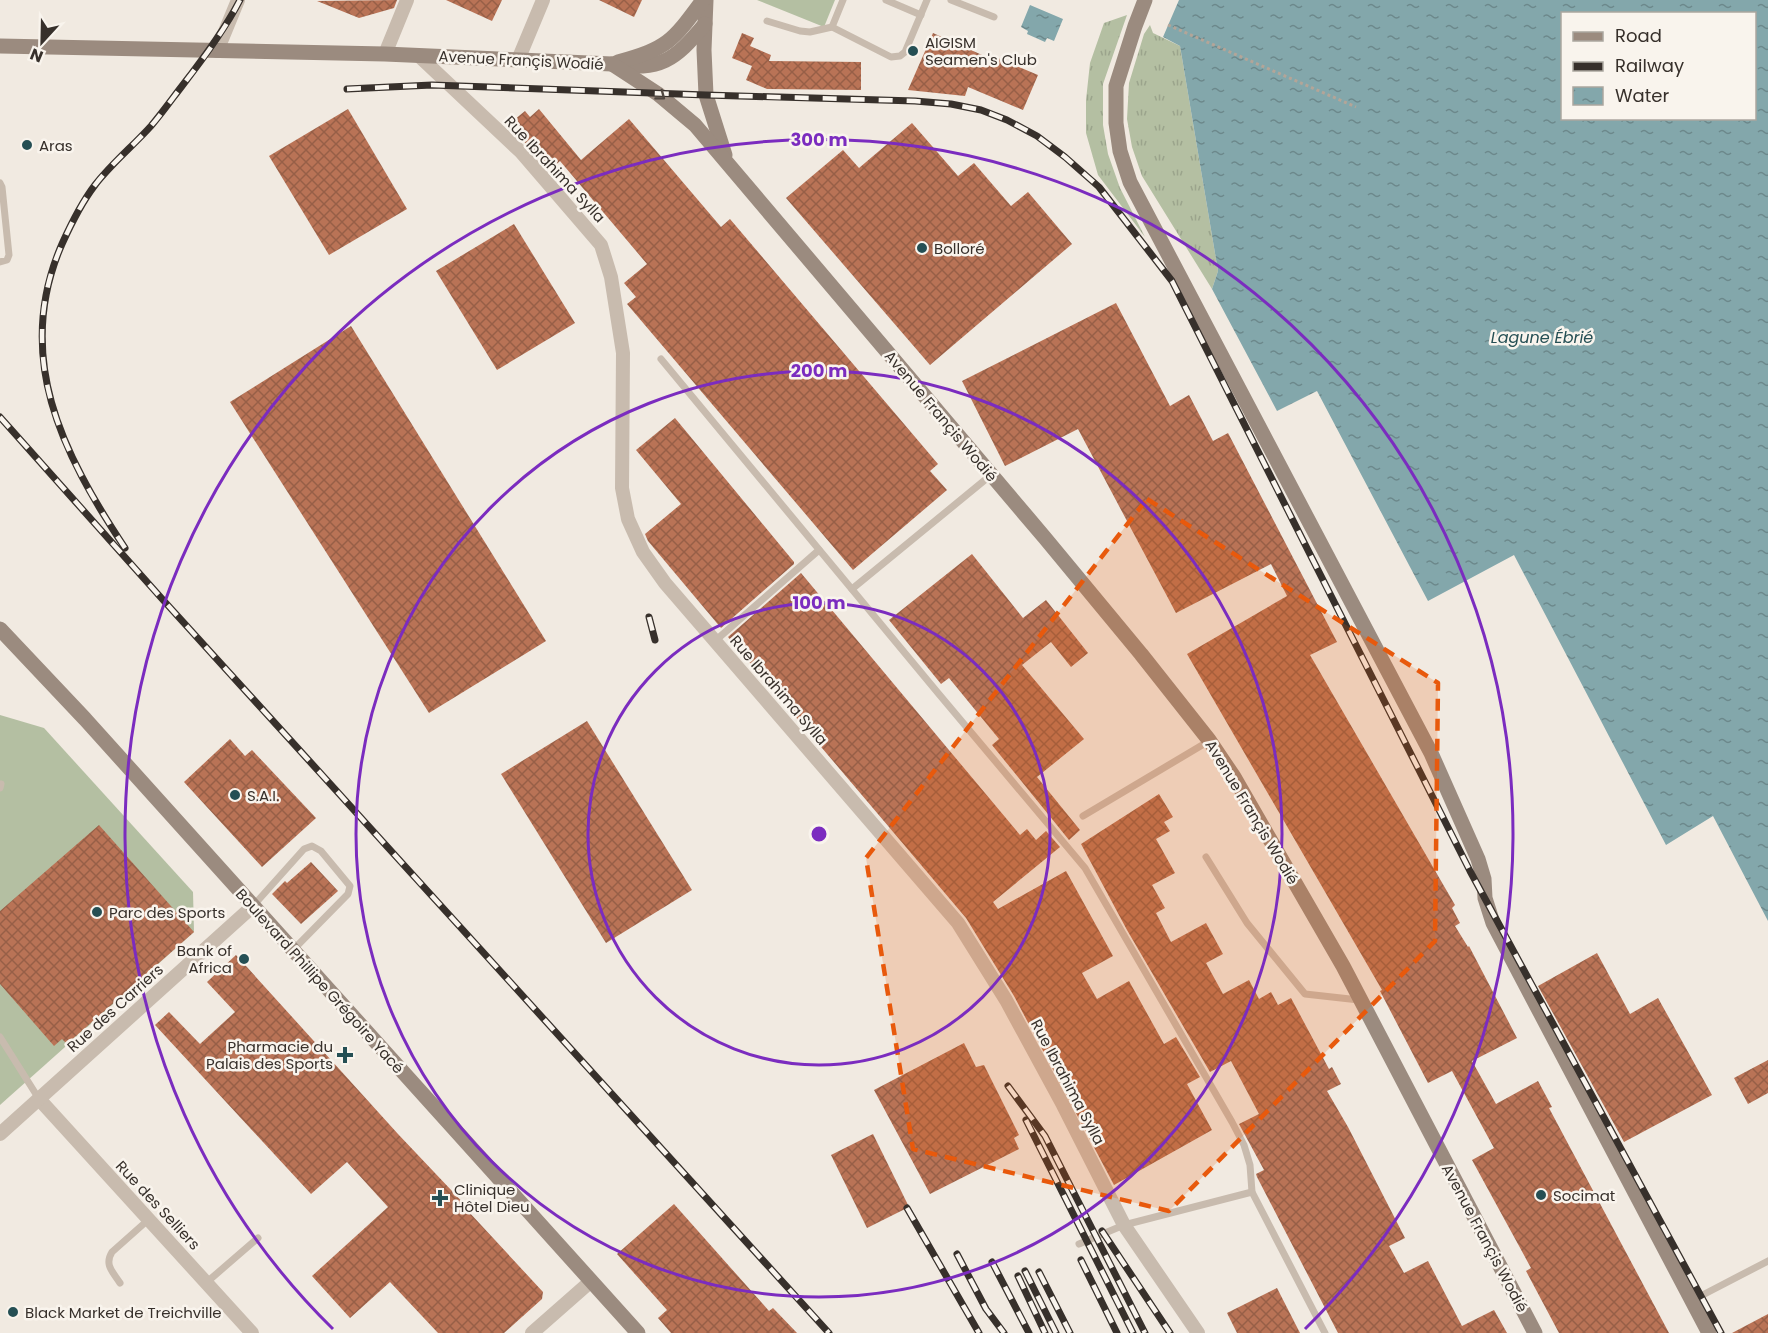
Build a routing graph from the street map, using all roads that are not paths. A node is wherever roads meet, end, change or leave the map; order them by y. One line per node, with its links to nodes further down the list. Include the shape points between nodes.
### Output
1 (238, 0): 16 (street)
2 (407, 0): 17 (street)
3 (543, 0): 19 (street)
4 (705, 0): 13 (main road); 20 (main road, via 669,43 652,53)
5 (843, 0): 14 (lane)
6 (886, 0): 10 (lane)
7 (927, 0): 10 (lane)
8 (951, 0): 11 (lane)
9 (1145, 0): 49 (main road, via 1116,86 1120,151 1130,182 1431,753 1479,859 1493,923)
10 (921, 15): 14 (lane, via 900,56 891,57)
11 (994, 17)
12 (767, 21): 14 (lane, via 810,32)
13 (705, 24): 20 (main road, via 684,49 666,62 636,68); 21 (main road, via 706,95)
14 (832, 27)
15 (0, 46): 16 (main road, Avenue Françis Wodié)
16 (217, 51): 17 (main road, Avenue Françis Wodié)
17 (385, 54): 18 (main road, Avenue Françis Wodié)
18 (419, 56): 19 (main road, Avenue Françis Wodié); 30 (street, Rue Ibrahima Sylla, via 521,152 601,245 611,276 623,353 622,489 628,519 643,552)
19 (518, 60): 20 (main road, Avenue Françis Wodié)
20 (612, 64): 21 (main road, Avenue Françis Wodié, one-way to 21, via 679,110)
21 (728, 164): 26 (main road, Avenue Françis Wodié)
22 (0, 183): 23 (lane)
23 (3, 224): 24 (lane, via 9,255)
24 (0, 262)
25 (661, 359): 27 (lane)
26 (991, 475): 28 (lane); 31 (main road, Avenue Françis Wodié)
27 (819, 550): 28 (lane); 30 (lane)
28 (852, 589): 40 (lane, via 1085,868 1244,1145)
29 (0, 629): 34 (main road, Boulevard Phillipe Grégoire Yacé)
30 (715, 641): 42 (street, Rue Ibrahima Sylla, via 958,923 1006,1000)
31 (1209, 740): 32 (lane); 36 (main road, Avenue Françis Wodié, via 1295,882)
32 (1083, 816)
33 (1206, 857): 36 (lane, via 1247,923 1305,994)
34 (252, 907): 35 (main road, Boulevard Phillipe Grégoire Yacé); 35 (lane, via 304,849 312,846 321,851 350,886 348,894); 38 (street, Rue des Carriers)
35 (292, 951): 47 (main road, Boulevard Phillipe Grégoire Yacé)
36 (1359, 1000): 55 (main road, Avenue Françis Wodié)
37 (0, 1037): 38 (lane)
38 (39, 1099): 39 (street, Rue des Carriers); 41 (street, Rue des Selliers)
39 (0, 1134)
40 (1252, 1192): 42 (lane); 54 (lane)
41 (148, 1220): 46 (street, Rue des Selliers); 48 (lane, via 108,1259)
42 (1124, 1225): 44 (lane); 53 (street, Rue Ibrahima Sylla)
43 (258, 1238): 46 (lane)
44 (1079, 1244)
45 (1768, 1262): 49 (lane)
46 (207, 1282): 50 (street, Rue des Selliers)
47 (590, 1282): 51 (street); 52 (main road, Boulevard Phillipe Grégoire Yacé)
48 (120, 1283)
49 (1693, 1300): 56 (main road)
50 (246, 1331)
51 (532, 1333)
52 (638, 1333)
53 (1198, 1333)
54 (1325, 1333)
55 (1535, 1333)
56 (1709, 1333)

